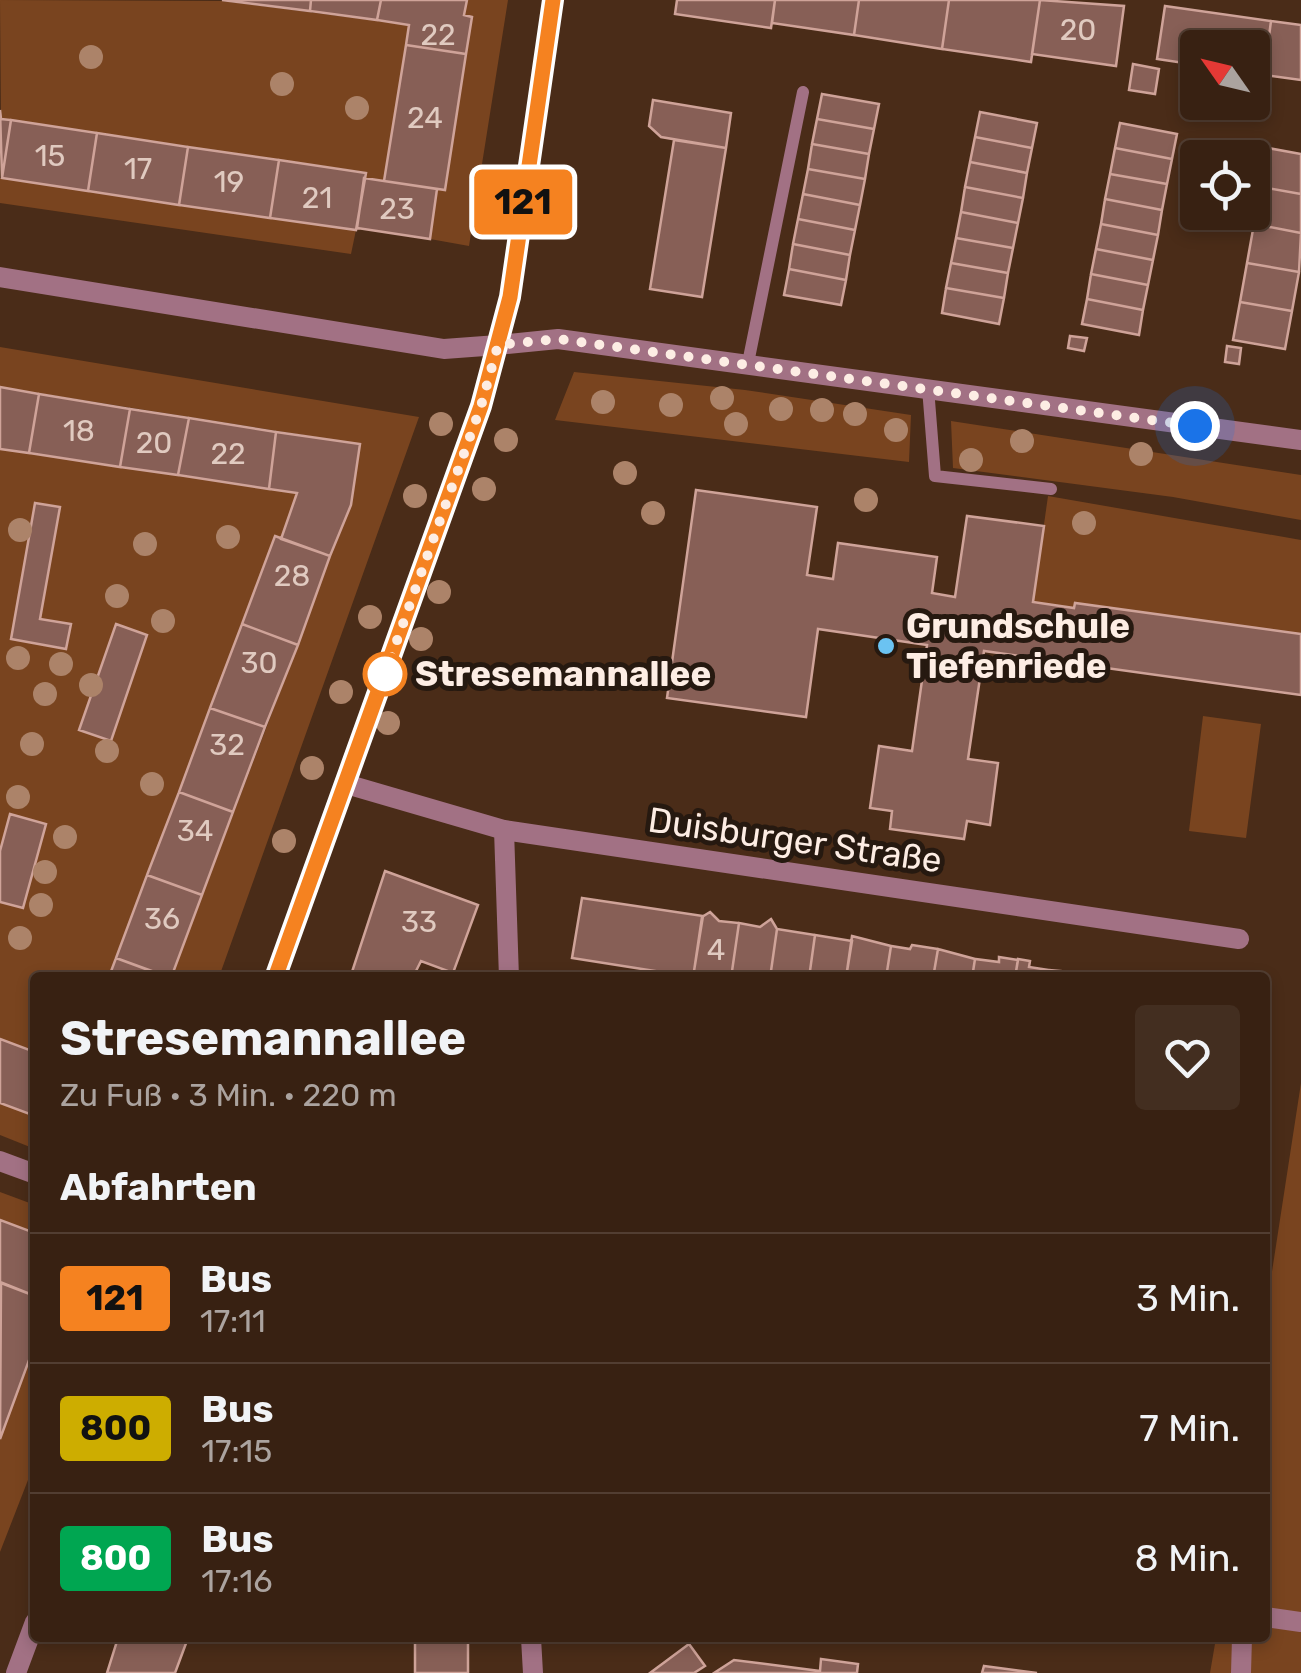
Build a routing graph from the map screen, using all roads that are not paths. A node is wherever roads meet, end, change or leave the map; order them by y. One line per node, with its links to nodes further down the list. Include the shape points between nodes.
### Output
1 (553, 0): 4 (street)
2 (803, 92): 5 (lane)
3 (0, 276): 4 (street, via 444,349)
4 (498, 345): 5 (street, via 558,339); 9 (street)
5 (748, 362): 6 (street)
6 (928, 388): 7 (street); 8 (lane, via 935,476)
7 (1301, 440)
8 (1050, 489)
9 (346, 784): 10 (street, Duisburger Straße); 12 (street)
10 (504, 830): 11 (street, Duisburger Straße); 13 (street)
11 (1238, 939)
12 (278, 972)
13 (508, 972)
14 (0, 1162): 15 (street)
15 (30, 1172)
16 (1270, 1617): 17 (street)
17 (1301, 1622)
18 (30, 1635): 21 (street)
19 (531, 1642): 22 (street)
20 (1242, 1642): 23 (street)
21 (16, 1673)
22 (532, 1673)
23 (1241, 1673)

